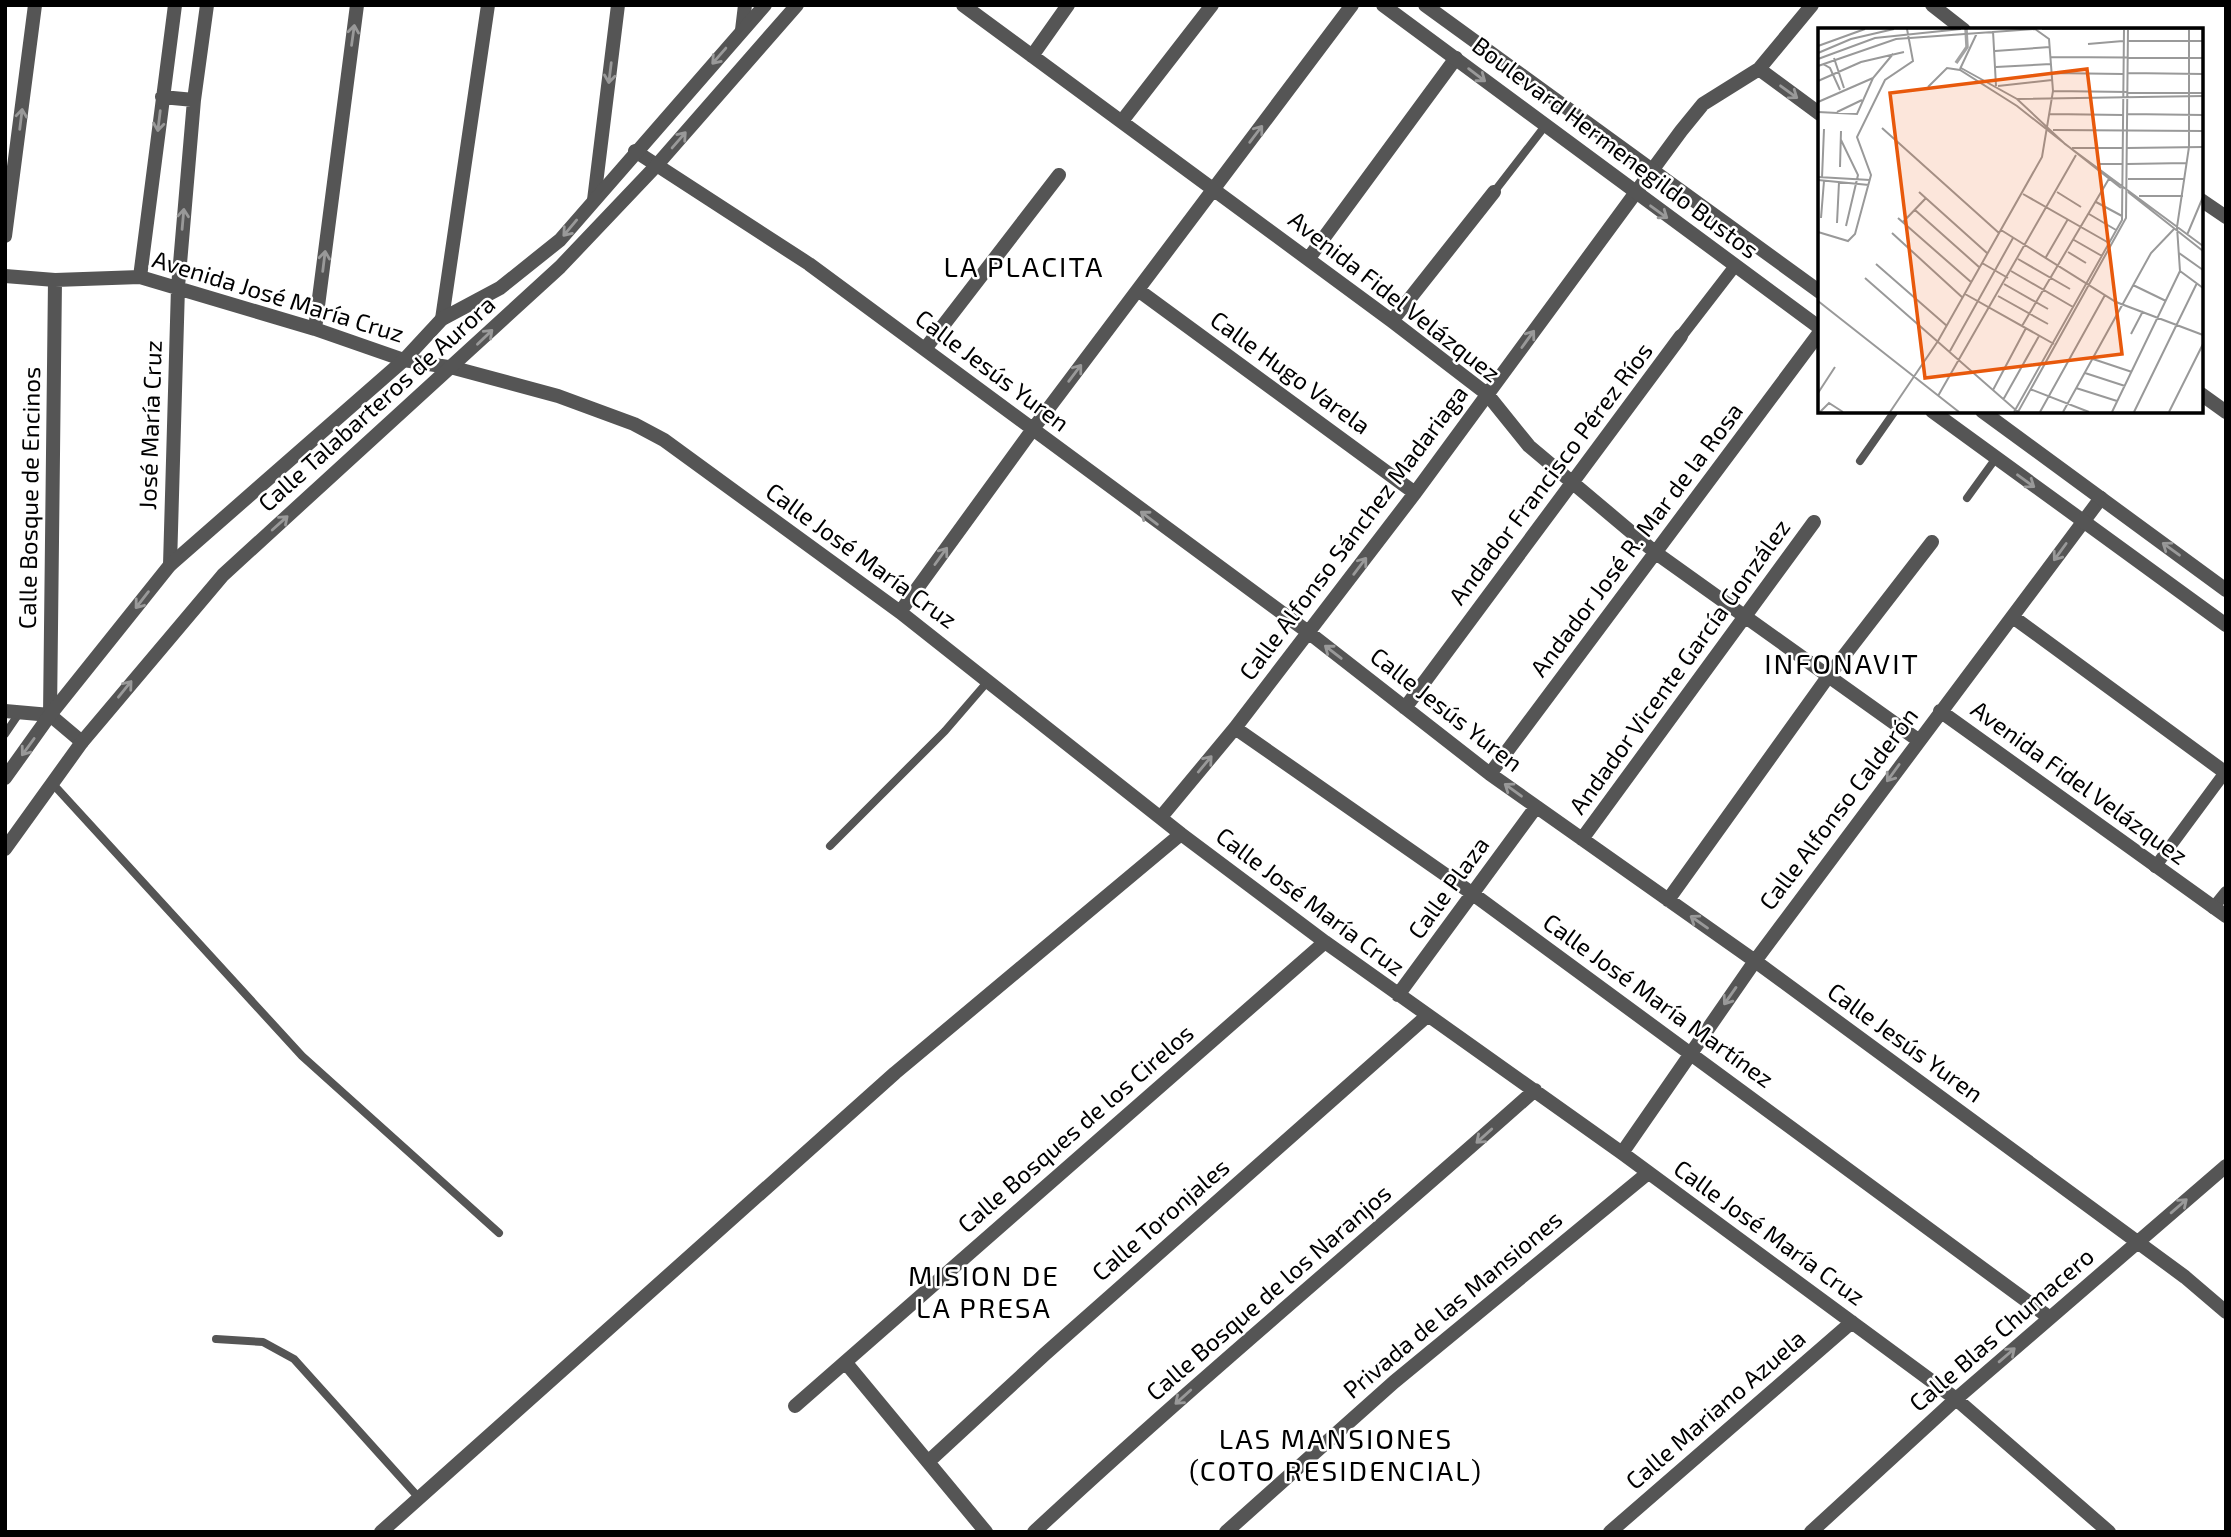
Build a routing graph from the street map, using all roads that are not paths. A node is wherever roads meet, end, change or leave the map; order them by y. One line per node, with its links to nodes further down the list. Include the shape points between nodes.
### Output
1 (36, 5): 38 (street, one-way to 1)
2 (175, 5): 23 (street)
3 (207, 5): 24 (street, José María Cruz)
4 (358, 5): 50 (street, one-way to 4)
5 (488, 5): 47 (street)
6 (618, 5): 35 (street, one-way to 35)
7 (745, 5): 19 (street)
8 (765, 5): 19 (street, Calle Talabarteros de Aurora)
9 (797, 5): 29 (street, Calle Talabarteros de Aurora, one-way to 9)
10 (963, 5): 20 (street, Avenida Fidel Velázquez)
11 (1068, 5): 20 (street)
12 (1212, 5): 26 (street)
13 (1352, 5): 32 (street, one-way to 13)
14 (1383, 5): 21 (street, Boulevard Hermenegildo Bustos)
15 (1425, 5): 30 (street, Boulevard Hermenegildo Bustos)
16 (1812, 5): 22 (street, Calle Alfonso Sánchez Madariaga)
17 (1931, 5): 18 (street)
18 (1961, 28)
19 (742, 30): 28 (street, Calle Talabarteros de Aurora, one-way to 28)
20 (1032, 56): 26 (street, Avenida Fidel Velázquez)
21 (1456, 58): 27 (street, Boulevard Hermenegildo Bustos, one-way to 27); 39 (street)
22 (1759, 69): 25 (street, one-way to 25); 30 (street, Calle Alfonso Sánchez Madariaga, via 1703,104)
23 (162, 97): 24 (street); 42 (street, one-way to 42)
24 (194, 100): 44 (street, José María Cruz, one-way to 24)
25 (1818, 113)
26 (1122, 121): 32 (street, Avenida Fidel Velázquez)
27 (1545, 126): 33 (lane); 34 (street, Boulevard Hermenegildo Bustos)
28 (635, 151): 29 (street, Calle Jesús Yuren); 35 (street, Calle Talabarteros de Aurora)
29 (656, 166): 53 (street, Calle Jesús Yuren, via 809,264); 55 (street, Calle Talabarteros de Aurora, one-way to 29, via 560,267)
30 (1653, 170): 34 (street, Calle Alfonso Sánchez Madariaga); 46 (street, Boulevard Hermenegildo Bustos)
31 (1059, 175): 53 (street)
32 (1214, 189): 39 (street, Avenida Fidel Velázquez); 45 (street)
33 (1494, 192): 48 (street)
34 (1635, 195): 40 (street, Boulevard Hermenegildo Bustos, one-way to 40); 56 (street, Calle Alfonso Sánchez Madariaga, one-way to 34)
35 (594, 200): 47 (street, Calle Talabarteros de Aurora, one-way to 47, via 529,267)
36 (2203, 201): 37 (street)
37 (2226, 217)
38 (5, 236)
39 (1309, 258): 48 (street, Avenida Fidel Velázquez)
40 (1735, 266): 49 (street, Boulevard Hermenegildo Bustos); 52 (street, Andador Francisco Pérez Ríos)
41 (5, 276): 43 (street, Avenida José María Cruz)
42 (139, 277): 43 (street, Avenida José María Cruz); 44 (street, Avenida José María Cruz)
43 (55, 281): 86 (street, Calle Bosque de Encinos)
44 (178, 287): 50 (street, Avenida José María Cruz); 73 (street, José María Cruz)
45 (1138, 290): 62 (street, one-way to 45); 66 (street, Calle Hugo Varela)
46 (1818, 291)
47 (442, 319): 54 (street, Calle Talabarteros de Aurora)
48 (1392, 320): 56 (street, Avenida Fidel Velázquez)
49 (1818, 328)
50 (315, 329): 54 (street, Avenida José María Cruz)
51 (1818, 333): 72 (street, Andador José R. Mar de la Rosa)
52 (1681, 336): 65 (street, Andador Francisco Pérez Ríos)
53 (925, 349): 62 (street, Calle Jesús Yuren)
54 (404, 360): 55 (street, Avenida José María Cruz); 73 (street, Calle Talabarteros de Aurora)
55 (454, 368): 75 (street, Calle José María Cruz, via 598,410 664,440); 90 (street, Calle Talabarteros de Aurora, one-way to 55, via 223,575)
56 (1488, 394): 65 (street, Avenida Fidel Velázquez, via 1529,446); 66 (street, Calle Alfonso Sánchez Madariaga)
57 (2203, 395): 58 (street)
58 (2226, 412)
59 (1894, 413): 64 (lane)
60 (1935, 413): 63 (street)
61 (1985, 413): 68 (street)
62 (1033, 429): 75 (street, one-way to 62); 79 (street, Calle Jesús Yuren, one-way to 62)
63 (1996, 458): 67 (lane); 70 (street, one-way to 70)
64 (1860, 461)
65 (1575, 483): 72 (street, Avenida Fidel Velázquez); 82 (street, Andador Francisco Pérez Ríos)
66 (1415, 493): 79 (street, Calle Alfonso Sánchez Madariaga, one-way to 66)
67 (1967, 498)
68 (2101, 498): 70 (street, Calle Alfonso Calderón); 74 (street, one-way to 68)
69 (1814, 522): 76 (street, Andador Vicente García González)
70 (2082, 522): 77 (street, Calle Alfonso Calderón, one-way to 77); 78 (street)
71 (1932, 542): 80 (street)
72 (1656, 553): 76 (street, Avenida Fidel Velázquez); 92 (street, Andador José R. Mar de la Rosa)
73 (170, 565): 86 (street, Calle Talabarteros de Aurora, one-way to 86)
74 (2226, 590)
75 (901, 612): 81 (street, Calle José María Cruz)
76 (1746, 617): 80 (street, Avenida Fidel Velázquez); 98 (street, Andador Vicente García González)
77 (2013, 617): 84 (street, Calle Alfonso Calderón); 91 (street)
78 (2226, 625)
79 (1308, 632): 82 (street, Calle Jesús Yuren, one-way to 79); 87 (street, Calle Alfonso Sánchez Madariaga)
80 (1830, 674): 89 (street, Avenida Fidel Velázquez); 104 (street)
81 (989, 680): 96 (street, Calle José María Cruz); 99 (lane, via 945,731)
82 (1405, 708): 92 (street, Calle Jesús Yuren)
83 (5, 711): 85 (street)
84 (1940, 711): 89 (street, Calle Alfonso Calderón); 101 (street, Avenida Fidel Velázquez)
85 (20, 712): 86 (street); 88 (lane)
86 (50, 715): 90 (street); 93 (street, Calle Talabarteros de Aurora, one-way to 93)
87 (1235, 728): 96 (street, Calle Alfonso Sánchez Madariaga, one-way to 87); 103 (street, Calle José María Martínez)
88 (5, 734)
89 (1918, 740): 107 (street, Calle Alfonso Calderón, one-way to 107)
90 (82, 742): 94 (street, Calle Talabarteros de Aurora)
91 (2225, 772): 101 (street)
92 (1490, 774): 95 (street, Calle Jesús Yuren, one-way to 92)
93 (5, 778)
94 (52, 783): 100 (street, Calle Talabarteros de Aurora); 115 (lane, via 302,1056)
95 (1536, 807): 98 (street, Calle Jesús Yuren); 103 (street, Calle Plaza)
96 (1161, 817): 97 (street, Calle José María Cruz)
97 (1181, 834): 106 (street, Calle José María Cruz); 125 (street, via 905,1064)
98 (1582, 839): 104 (street, Calle Jesús Yuren)
99 (830, 846)
100 (5, 849)
101 (2155, 867): 105 (street, Avenida Fidel Velázquez)
102 (2226, 892): 105 (street)
103 (1473, 894): 108 (street, Calle Plaza); 110 (street, Calle José María Martínez)
104 (1668, 900): 107 (street, Calle Jesús Yuren, one-way to 104)
105 (2220, 912)
106 (1325, 942): 108 (street, Calle José María Cruz); 121 (street, Calle Bosques de los Cirelos)
107 (1755, 961): 110 (street, Calle Alfonso Calderón, one-way to 110); 116 (street, Calle Jesús Yuren)
108 (1398, 995): 109 (street, Calle José María Cruz)
109 (1427, 1016): 111 (street, Calle José María Cruz); 124 (street, Calle Toronjales)
110 (1690, 1053): 112 (street, Calle Alfonso Calderón); 118 (street, Calle José María Martínez)
111 (1535, 1090): 112 (street, Calle José María Cruz); 128 (street, Calle Bosque de los Naranjos, one-way to 128)
112 (1622, 1153): 114 (street, Calle José María Cruz)
113 (2226, 1166): 116 (street, Calle Blas Chumacero, one-way to 113)
114 (1648, 1173): 119 (street, Calle José María Cruz); 129 (street, Privada de las Mansiones, via 1394,1382)
115 (499, 1233)
116 (2137, 1242): 117 (street, Calle Jesús Yuren); 118 (street, Calle Blas Chumacero)
117 (2226, 1312)
118 (2050, 1318): 122 (street, Calle Blas Chumacero, one-way to 118)
119 (1852, 1322): 122 (street, Calle José María Cruz); 130 (street, Calle Mariano Azuela)
120 (216, 1339): 125 (lane, via 262,1342 294,1359)
121 (846, 1363): 123 (street, Calle Bosques de los Cirelos); 124 (street)
122 (1956, 1399): 131 (street, Calle Blas Chumacero); 132 (street, Calle José María Cruz)
123 (795, 1406)
124 (929, 1461): 127 (street)
125 (420, 1499): 126 (street)
126 (382, 1532)
127 (986, 1532)
128 (1034, 1532)
129 (1226, 1532)
130 (1610, 1532)
131 (1811, 1532)
132 (2109, 1532)

